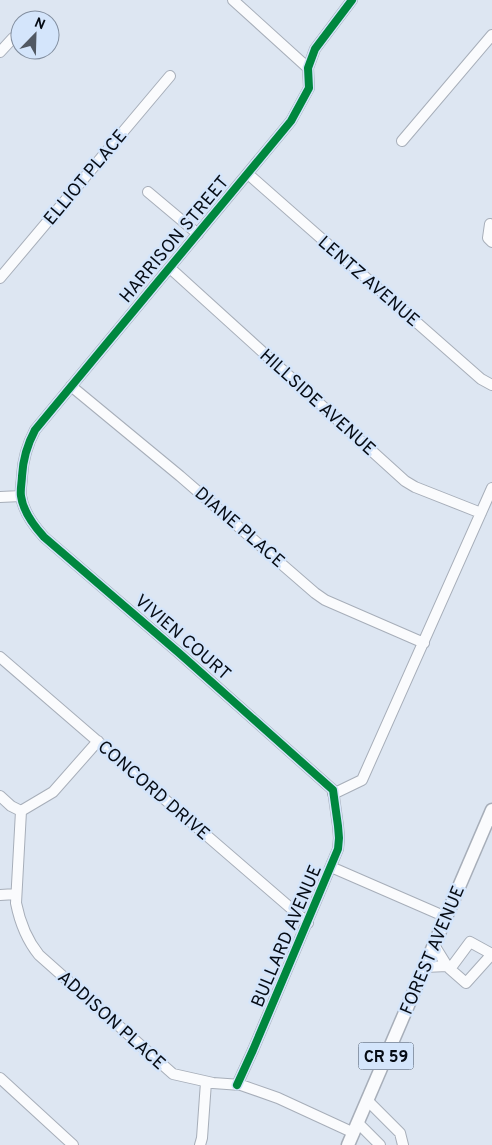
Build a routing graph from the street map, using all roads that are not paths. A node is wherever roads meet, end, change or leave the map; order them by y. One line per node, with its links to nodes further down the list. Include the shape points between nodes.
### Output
1 (233, 0): 6 (street)
2 (352, 0): 6 (street, HARRISON STREET, via 315,49)
3 (492, 35): 8 (street)
4 (10, 41): 5 (street)
5 (0, 52)
6 (308, 68): 9 (street, HARRISON STREET, via 309,88 291,121)
7 (170, 76): 15 (street, ELLIOT PLACE)
8 (402, 141)
9 (248, 174): 12 (street, HARRISON STREET); 16 (street, LENTZ AVENUE, via 481,379)
10 (148, 192): 12 (street)
11 (490, 224): 13 (street, via 488,238)
12 (198, 234): 14 (street, HARRISON STREET)
13 (492, 242)
14 (170, 268): 17 (street, HARRISON STREET); 21 (street, HILLSIDE AVENUE, via 405,481)
15 (0, 278)
16 (492, 385)
17 (71, 386): 19 (street, HARRISON STREET, via 29,442 23,460); 22 (street, DIANE PLACE, via 315,593)
18 (492, 488): 21 (street)
19 (21, 496): 20 (street); 25 (street, VIVIEN COURT, via 28,515 44,537 179,652 333,790)
20 (0, 498)
21 (481, 513): 22 (street)
22 (424, 643): 25 (street, via 362,780)
23 (0, 657): 24 (street, CONCORD DRIVE)
24 (98, 741): 28 (street, via 53,792); 33 (street, CONCORD DRIVE)
25 (333, 794): 29 (street, BULLARD AVENUE, via 339,838)
26 (0, 796): 28 (street)
27 (492, 810): 32 (main road, FOREST AVENUE / CR 59)
28 (21, 811): 30 (street, ADDISON PLACE)
29 (331, 867): 32 (street); 33 (street, BULLARD AVENUE)
30 (16, 894): 31 (street); 37 (street, ADDISON PLACE, via 24,932 39,955 173,1074)
31 (0, 895)
32 (446, 917): 34 (main road, FOREST AVENUE / CR 59)
33 (308, 923): 38 (street, BULLARD AVENUE)
34 (434, 945): 35 (main road, FOREST AVENUE / CR 59); 35 (street, via 449,968)
35 (425, 967): 39 (main road, FOREST AVENUE / CR 59)
36 (0, 1078): 41 (street)
37 (206, 1082): 38 (street, ADDISON PLACE); 42 (street)
38 (237, 1085): 40 (street, ADDISON PLACE)
39 (368, 1100): 40 (main road, FOREST AVENUE / CR 59); 45 (street, via 400,1133)
40 (356, 1128): 43 (main road, FOREST AVENUE / CR 59); 44 (street)
41 (73, 1145)
42 (200, 1145)
43 (348, 1145)
44 (380, 1145)
45 (403, 1145)

